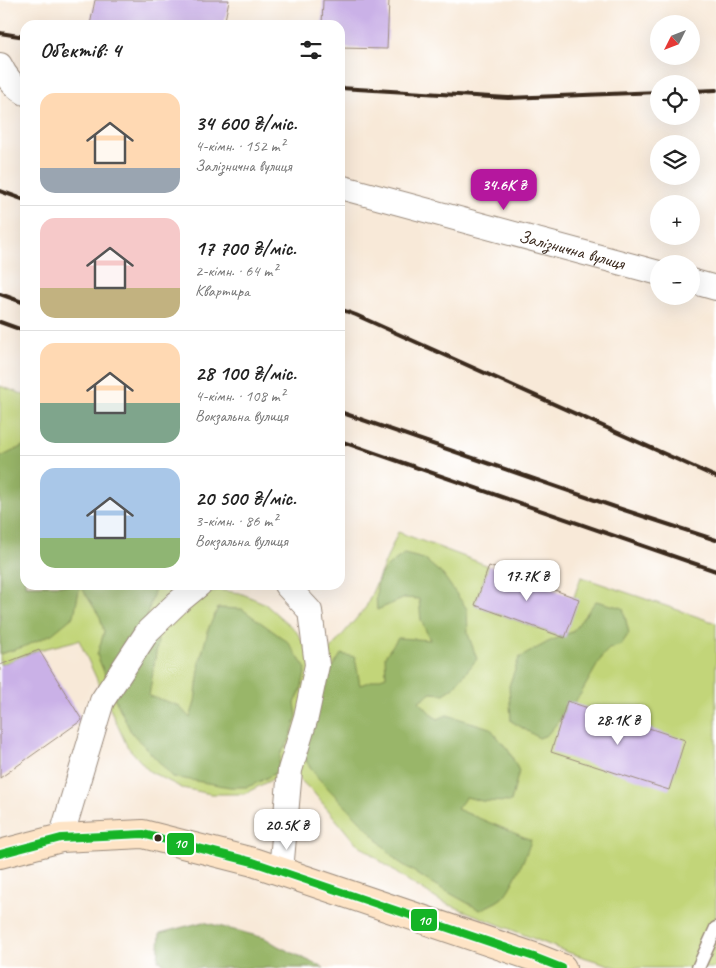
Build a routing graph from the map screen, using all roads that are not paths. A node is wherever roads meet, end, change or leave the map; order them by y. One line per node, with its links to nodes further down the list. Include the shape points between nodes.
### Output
1 (0, 66): 2 (street, via 5,76)
2 (20, 89)
3 (345, 187): 4 (street, Залізнична вулиця)
4 (650, 271)
5 (700, 284): 6 (street)
6 (716, 288)
7 (193, 590): 9 (street, via 148,631 102,701)
8 (291, 590): 11 (street, via 310,611 317,665 290,770)
9 (61, 838): 10 (main road); 11 (main road, via 143,834)
10 (0, 854)
11 (281, 871): 13 (main road)
12 (716, 928): 14 (lane)
13 (562, 968)
14 (698, 968)

